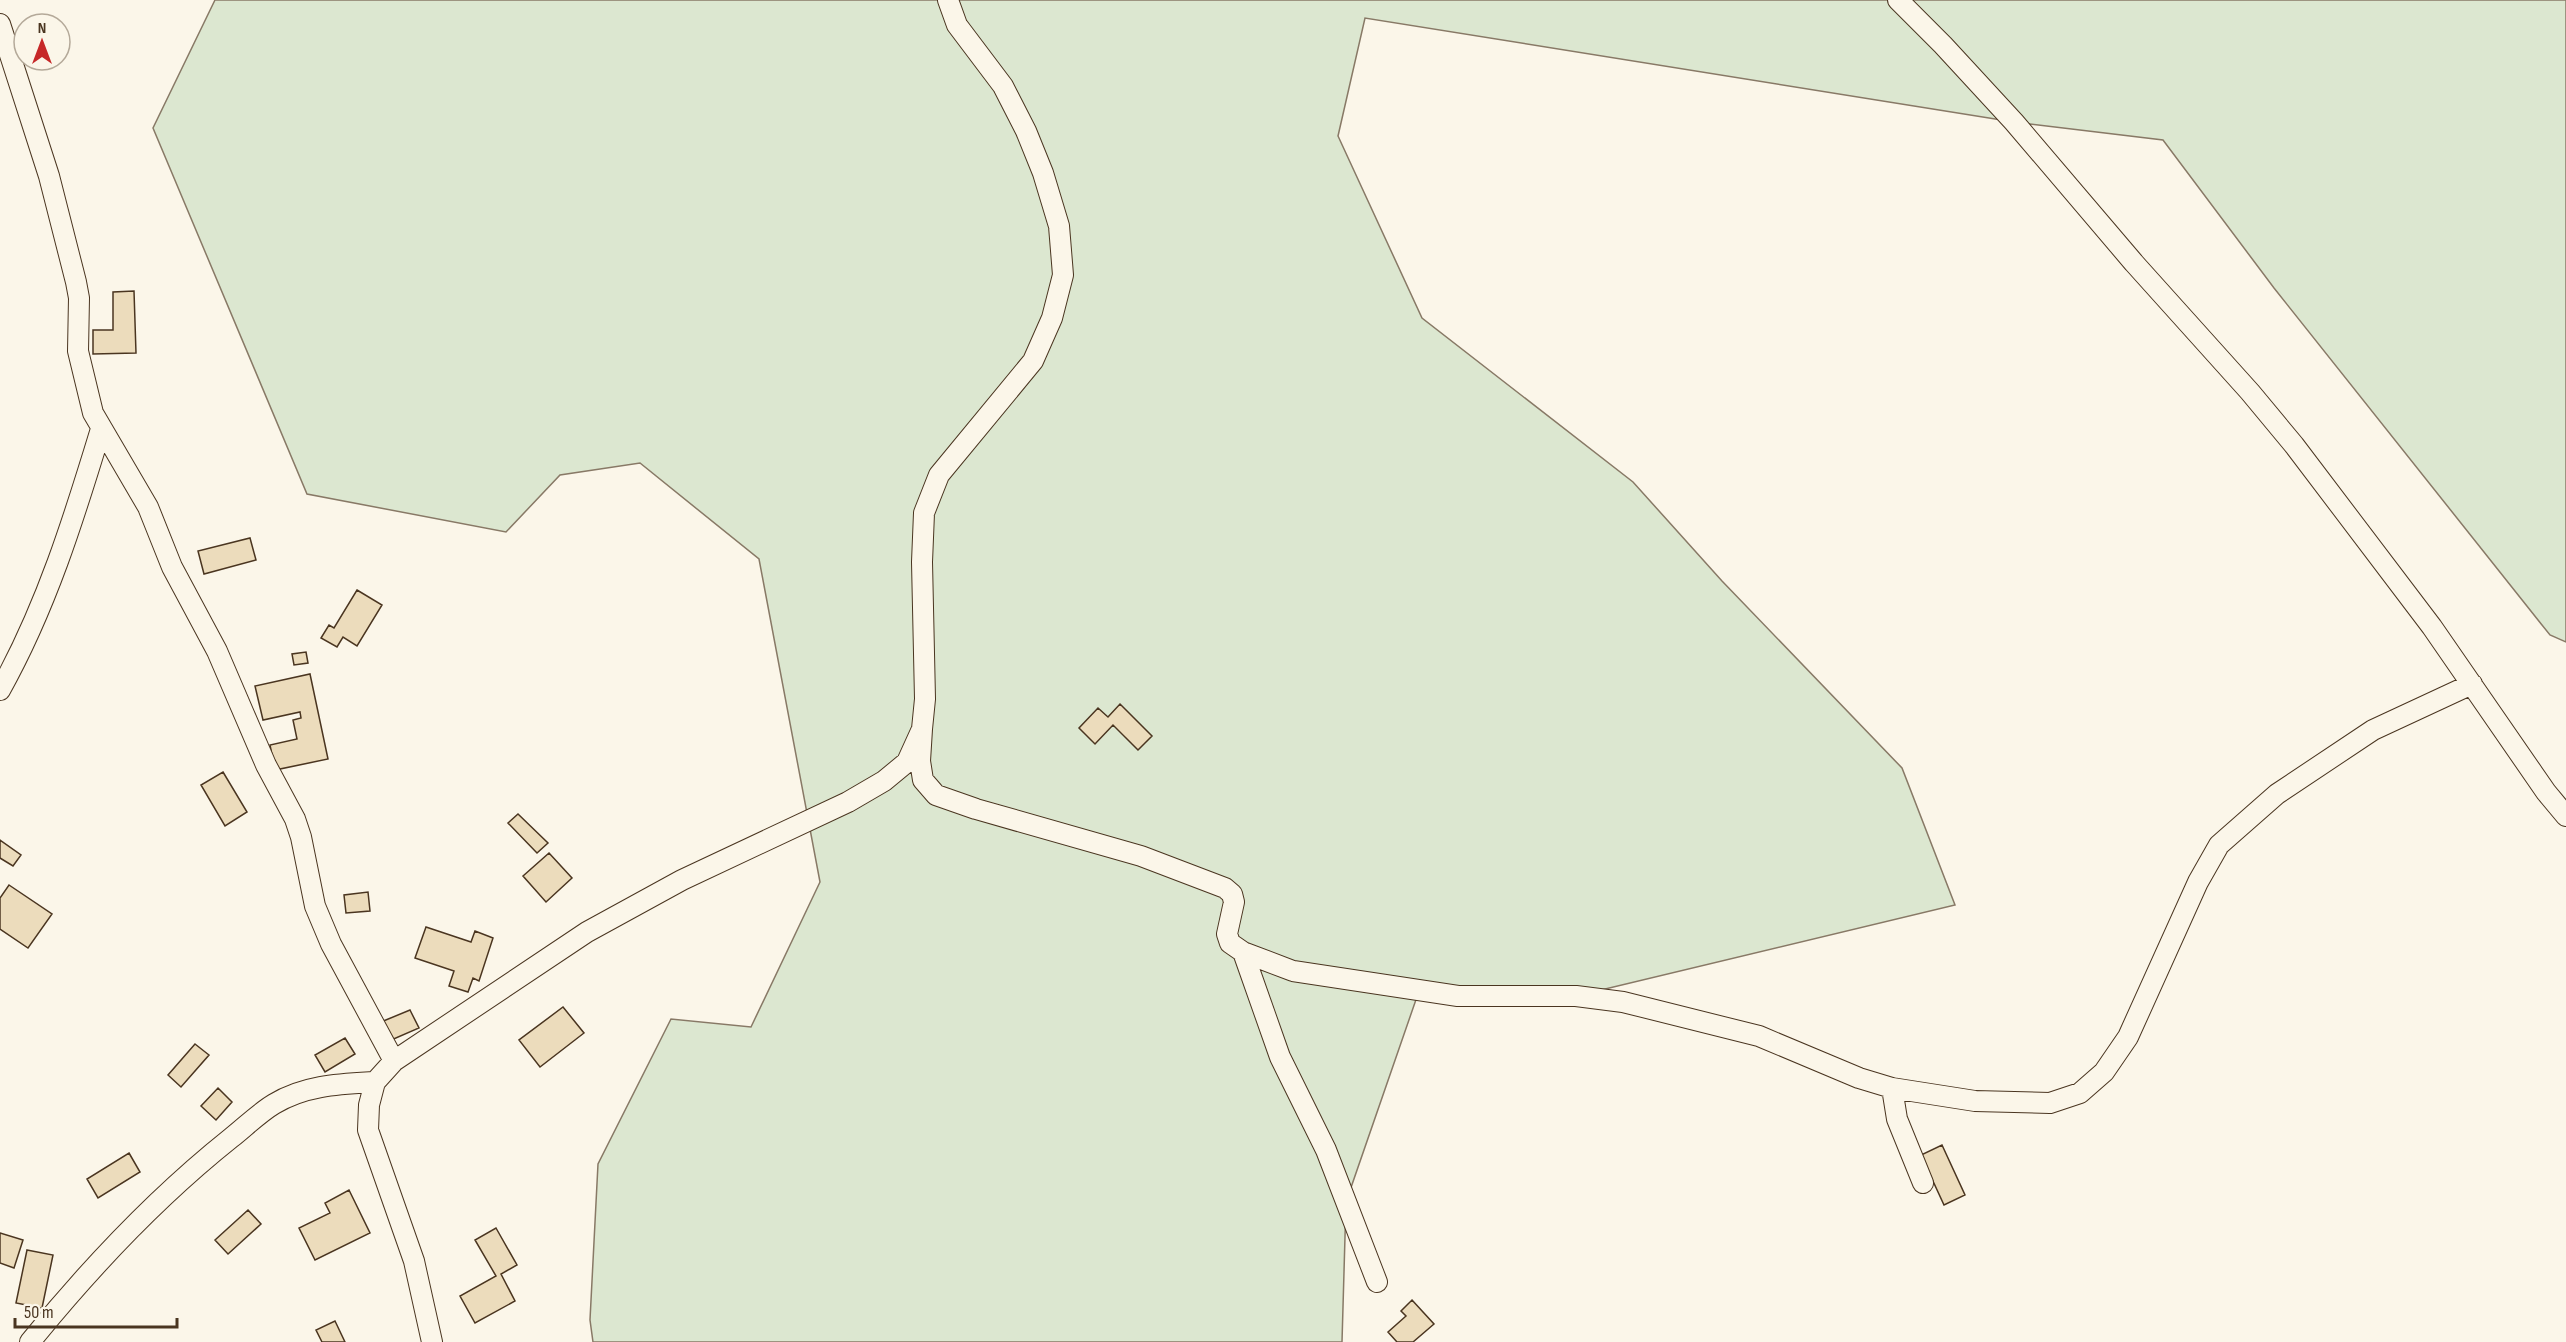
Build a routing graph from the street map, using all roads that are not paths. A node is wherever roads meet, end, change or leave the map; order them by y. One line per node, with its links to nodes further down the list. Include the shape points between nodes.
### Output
1 (948, 0): 7 (street, via 957,25 1002,86 1026,131 1059,226 1063,275 1052,318 1033,361 939,475 924,513)
2 (1898, 0): 5 (street, via 2014,122 2250,392 2342,508)
3 (0, 24): 4 (street, via 49,176 76,282 80,362)
4 (101, 429): 6 (street, via 72,527 21,652); 10 (street, via 148,507 172,567 217,651 266,765 295,819 315,906)
5 (2472, 684): 8 (street); 12 (street, via 2364,735 2277,794 2219,845 2198,882 2128,1037 2104,1072 2080,1093 2050,1103 1996,1102)
6 (0, 690)
7 (922, 729): 9 (street, via 923,780 936,795 1141,856 1225,888 1234,902 1227,934 1230,943); 10 (street, via 907,762 884,781 848,802 682,880 587,932)
8 (2566, 816)
9 (1243, 952): 12 (street, via 1293,970 1458,996 1576,996 1623,1002 1759,1035); 14 (street, via 1280,1057 1326,1150)
10 (393, 1061): 11 (street)
11 (375, 1082): 15 (street, via 319,1086 274,1104 204,1160 133,1229 64,1300); 16 (street, via 368,1130 414,1261)
12 (1892, 1088): 13 (street, via 1897,1119)
13 (1923, 1183)
14 (1377, 1282)
15 (30, 1342)
16 (432, 1342)

